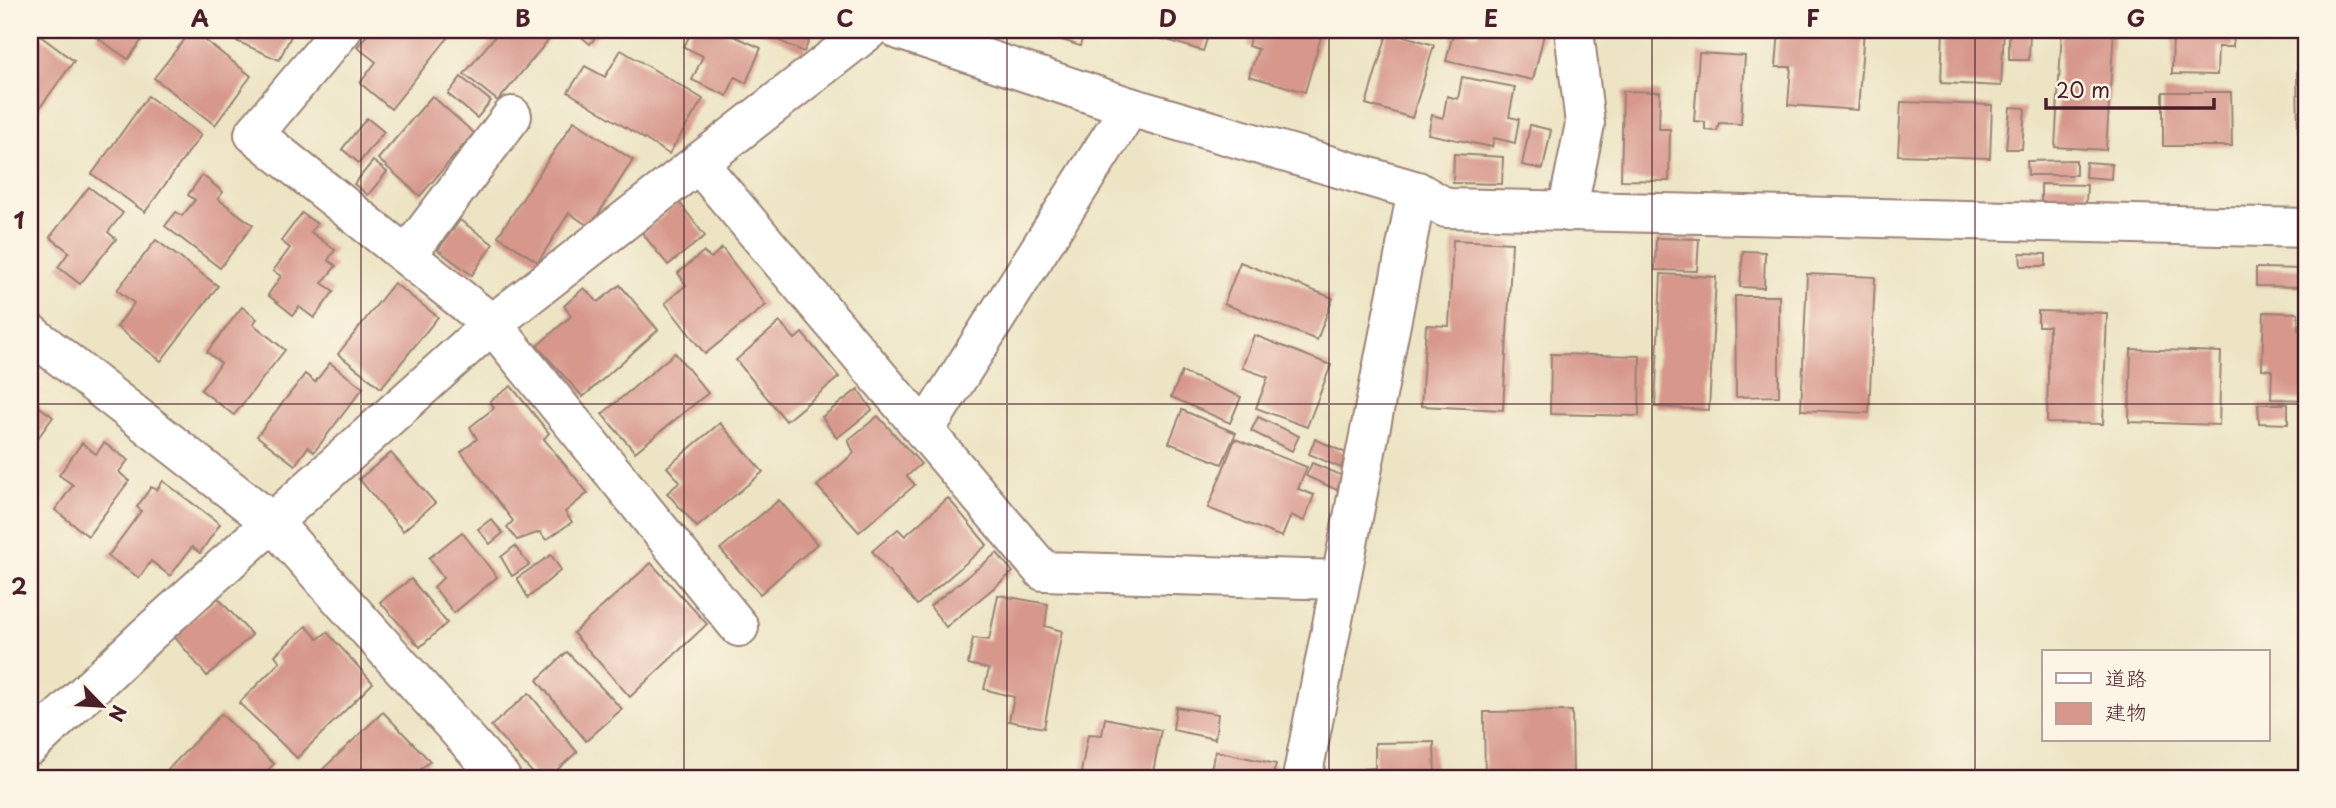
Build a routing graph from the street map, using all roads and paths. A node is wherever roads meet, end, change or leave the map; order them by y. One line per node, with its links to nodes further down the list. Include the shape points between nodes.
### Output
1 (342, 30): 11 (street, via 254,134)
2 (869, 30): 7 (street)
3 (899, 30): 5 (street)
4 (1574, 30): 9 (street, via 1585,124)
5 (1130, 107): 8 (street); 14 (street)
6 (512, 116): 11 (street)
7 (698, 163): 12 (street); 14 (street)
8 (1417, 191): 9 (street, via 1446,208); 16 (street)
9 (1567, 212): 10 (street)
10 (2306, 228)
11 (407, 255): 12 (street)
12 (492, 324): 15 (street); 17 (street)
13 (30, 333): 15 (street)
14 (924, 431): 16 (street, via 1043,571)
15 (273, 523): 18 (street); 19 (street)
16 (1340, 580): 20 (street)
17 (739, 627)
18 (33, 736)
19 (501, 778)
20 (1302, 778)

